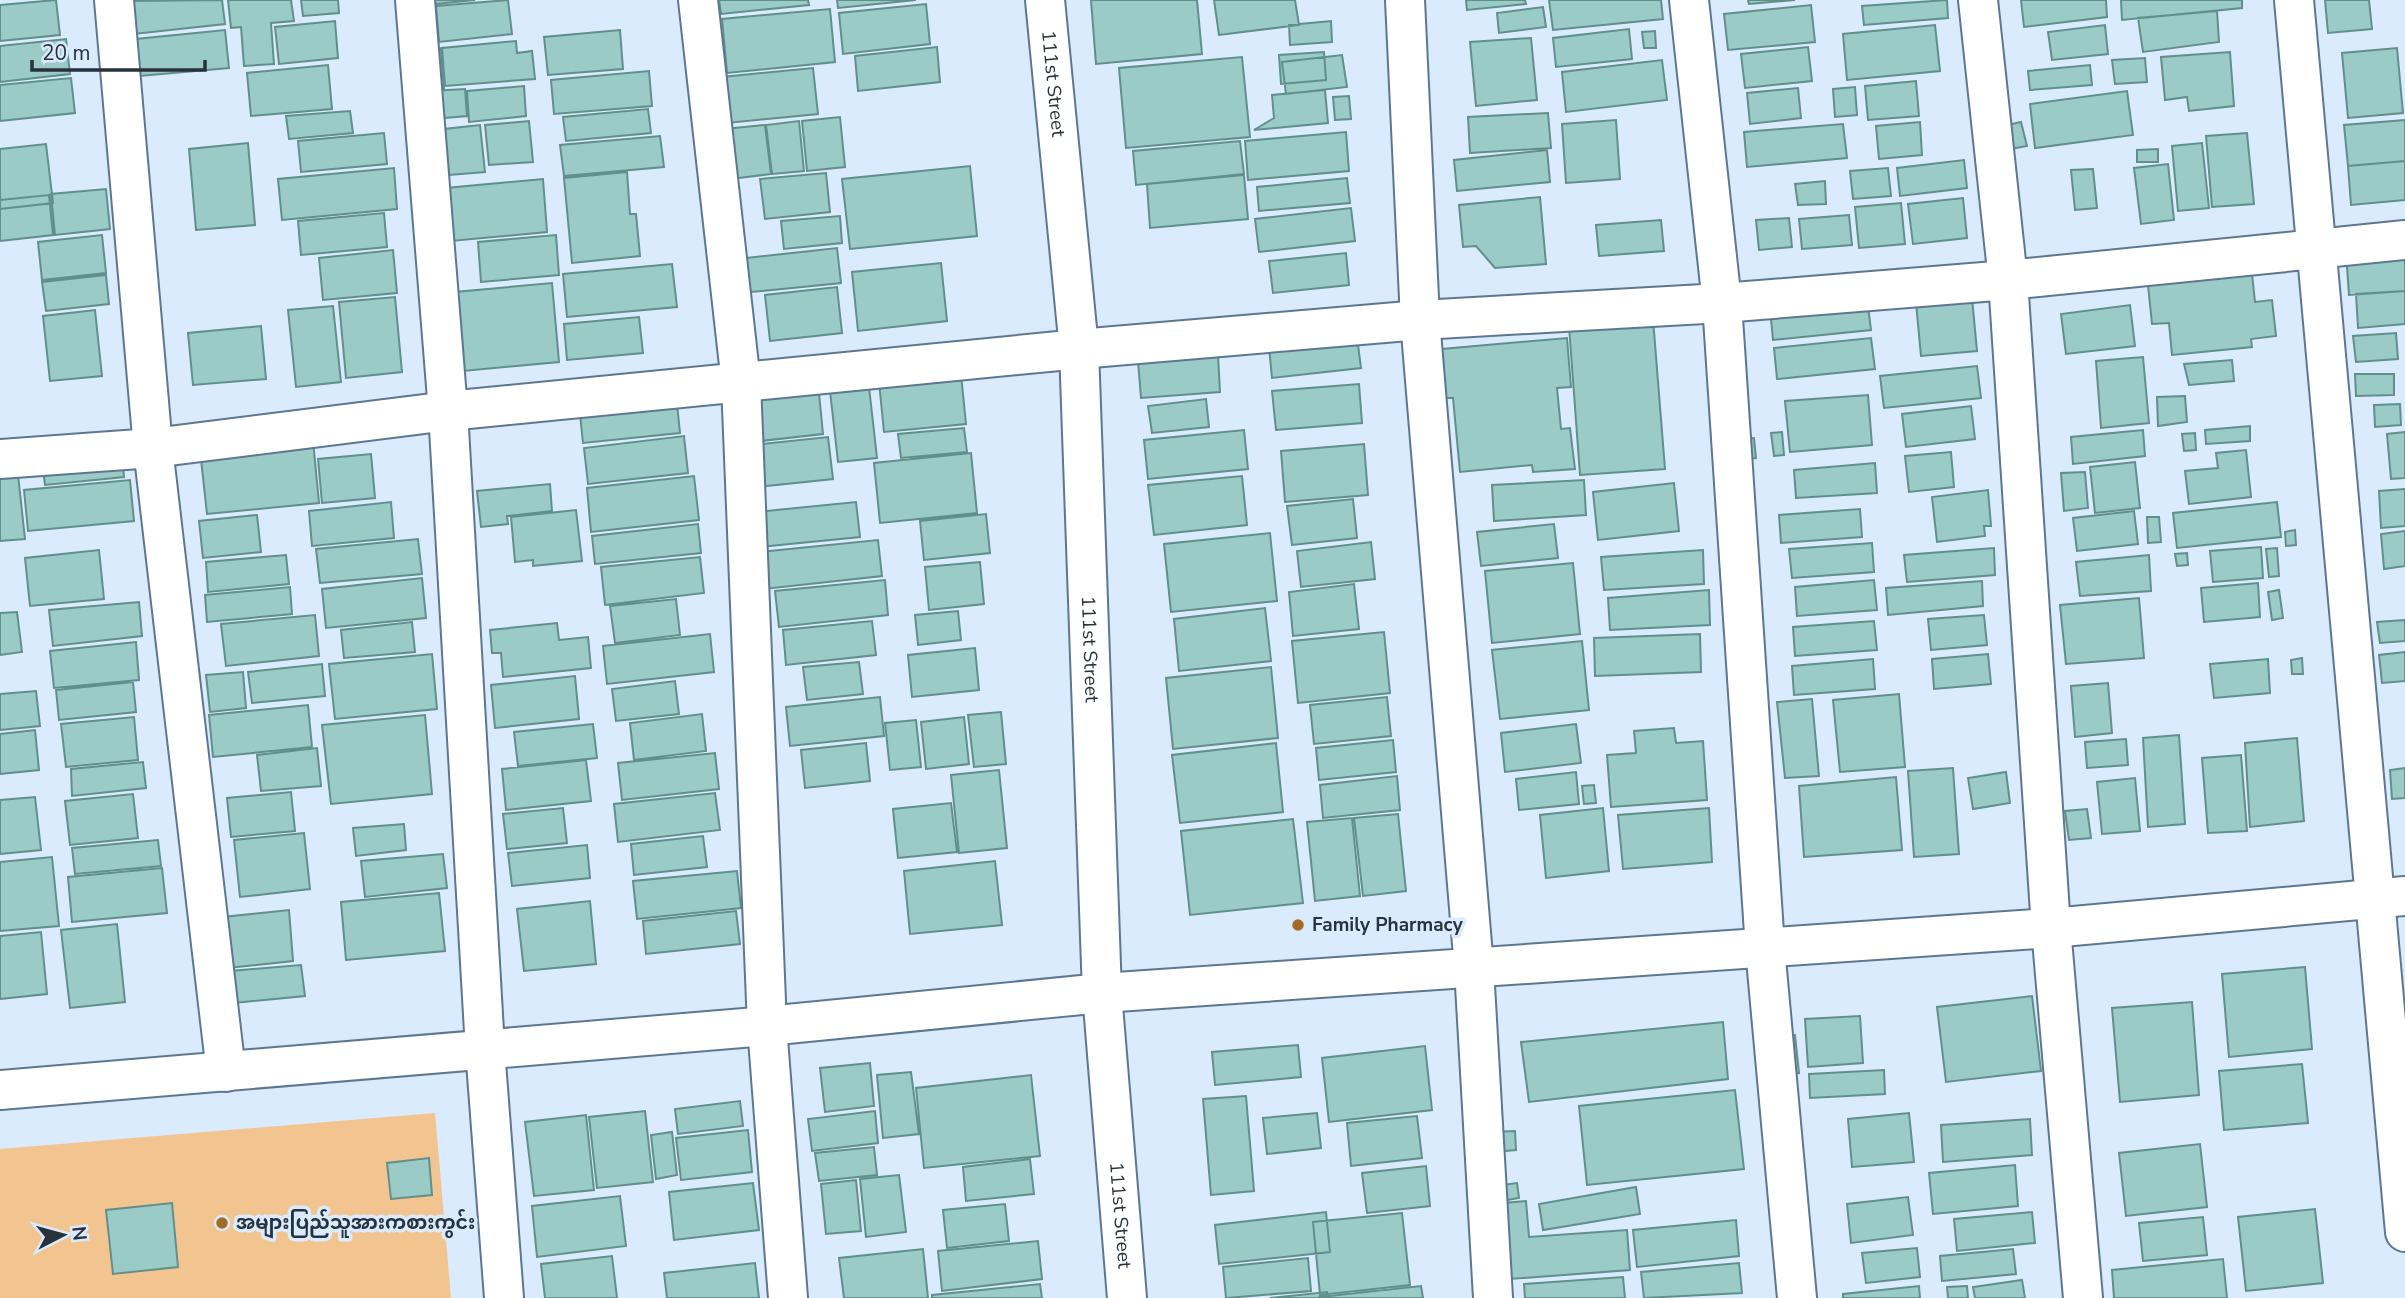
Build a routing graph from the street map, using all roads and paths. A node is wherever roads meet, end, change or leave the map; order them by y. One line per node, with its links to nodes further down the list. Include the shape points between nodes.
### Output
1 (114, 0): 17 (street)
2 (415, 0): 16 (street)
3 (698, 0): 15 (street)
4 (1045, 0): 14 (street, 111st Street)
5 (1405, 0): 13 (street)
6 (1689, 0): 12 (street)
7 (1978, 0): 11 (street)
8 (2294, 0): 10 (street)
9 (2405, 240): 10 (street)
10 (2317, 250): 11 (street); 19 (street)
11 (2008, 280): 12 (street); 20 (street)
12 (1722, 303): 13 (street); 21 (street)
13 (1420, 320): 14 (street); 22 (street)
14 (1079, 349): 15 (street); 23 (street, 111st Street)
15 (741, 383): 16 (street); 24 (street)
16 (448, 411): 17 (street); 25 (street)
17 (153, 448): 18 (street); 26 (street)
18 (0, 459)
19 (2391, 897): 20 (street); 28 (street)
20 (2051, 928): 21 (street); 34 (street)
21 (1765, 948): 22 (street); 33 (street)
22 (1474, 968): 23 (street); 32 (street)
23 (1101, 993): 24 (street); 31 (street, 111st Street)
24 (766, 1026): 25 (street); 30 (street)
25 (485, 1049): 26 (street); 29 (street)
26 (226, 1072): 27 (street)
27 (0, 1090)
28 (2405, 1232)
29 (504, 1298)
30 (789, 1298)
31 (1127, 1298)
32 (1493, 1298)
33 (1797, 1298)
34 (2083, 1298)

